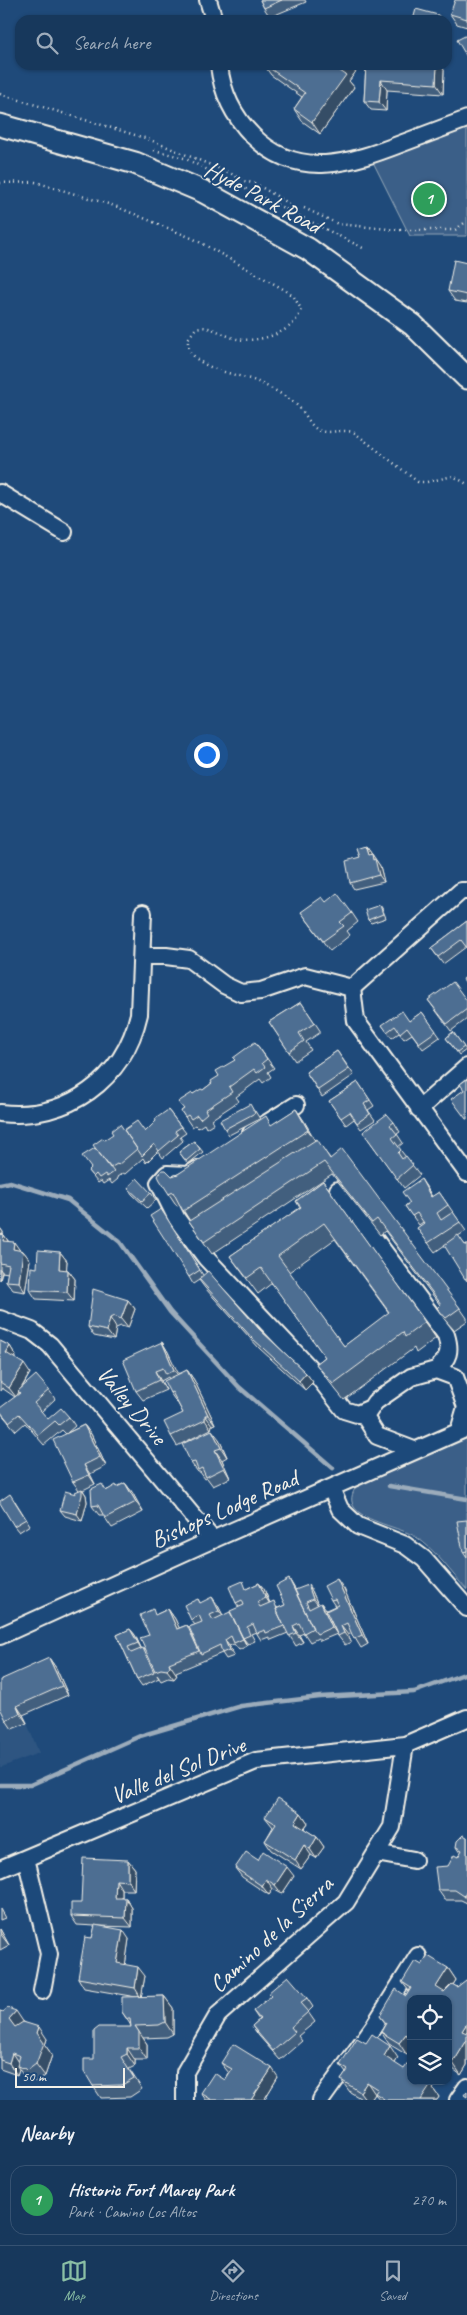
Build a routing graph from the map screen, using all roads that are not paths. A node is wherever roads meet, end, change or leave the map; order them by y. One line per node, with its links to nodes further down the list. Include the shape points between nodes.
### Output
1 (208, 0): 2 (street)
2 (212, 15)
3 (220, 70): 4 (street, via 227,100 247,130 273,151 300,162 323,165 348,162)
4 (467, 119)
5 (0, 124): 6 (main road, Hyde Park Road, via 134,163 212,196 308,249 413,325)
6 (467, 378)
7 (0, 493): 8 (street)
8 (64, 532)
9 (464, 891): 12 (street)
10 (144, 913): 11 (street)
11 (142, 956): 12 (street, via 189,959 224,985 241,993 261,991 305,976 323,978); 16 (street, via 139,1014 135,1029 115,1066 94,1087 61,1107 34,1113)
12 (352, 988): 15 (street, via 356,1021)
13 (467, 1067): 15 (street)
14 (296, 1104): 17 (street)
15 (420, 1109): 19 (street)
16 (0, 1113)
17 (238, 1142)
18 (213, 1159): 23 (street, via 188,1175 168,1174 159,1183 177,1219 206,1258 320,1379 344,1410 357,1414)
19 (467, 1173)
20 (338, 1190): 22 (street, via 446,1335 450,1347 447,1359)
21 (0, 1319): 27 (street, Valley Drive, via 32,1331 50,1345)
22 (436, 1370): 23 (street, via 411,1377); 24 (street, via 455,1377 466,1407)
23 (371, 1408): 25 (street, via 365,1417 377,1436)
24 (463, 1429): 25 (street, Bishops Lodge Road)
25 (414, 1450): 26 (street, Bishops Lodge Road)
26 (331, 1488): 27 (street, Bishops Lodge Road); 28 (street, via 340,1509 358,1526 405,1545 424,1559)
27 (213, 1540): 29 (street, Bishops Lodge Road)
28 (467, 1608)
29 (0, 1636)
30 (467, 1718): 31 (street, Valle del Sol Drive)
31 (405, 1745): 32 (street, Camino de la Sierra, via 392,1827); 33 (street, Valle del Sol Drive, via 256,1762)
32 (376, 1853): 34 (street); 39 (street, Camino de la Sierra, via 346,1902 218,2015 185,2072)
33 (26, 1858): 35 (street, Valle del Sol Drive); 37 (street, via 49,1954)
34 (414, 1860)
35 (0, 1869)
36 (418, 1956): 40 (street, via 374,2026)
37 (42, 1990)
38 (467, 2087): 41 (street)
39 (185, 2100)
40 (321, 2100)
41 (458, 2100)

